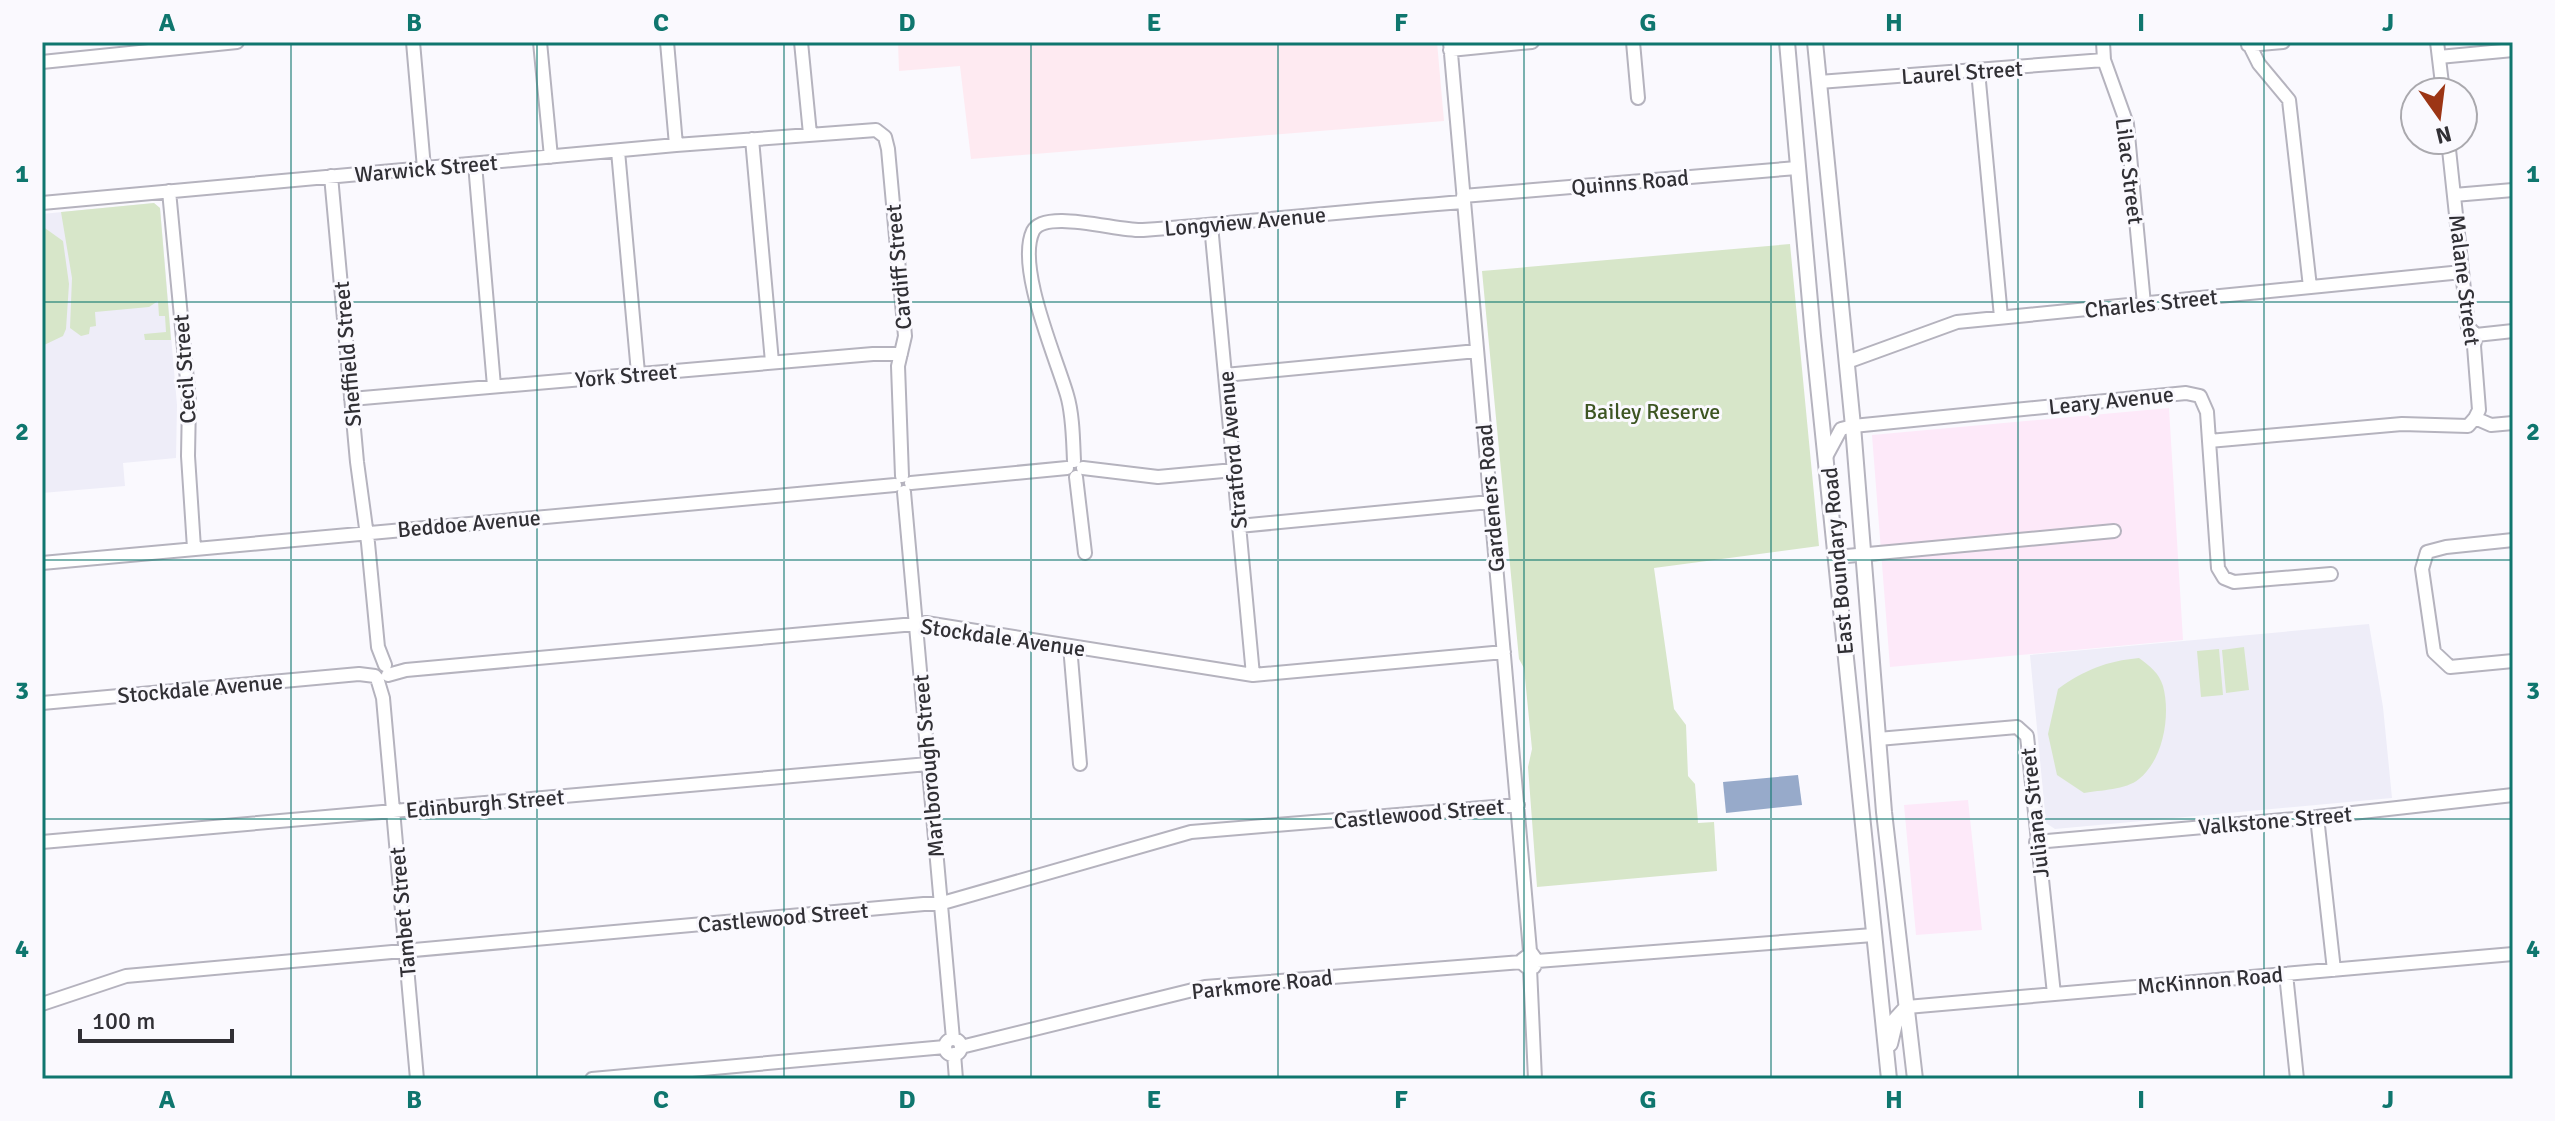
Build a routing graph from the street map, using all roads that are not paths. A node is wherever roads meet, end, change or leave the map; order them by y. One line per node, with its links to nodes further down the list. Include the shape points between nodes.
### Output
1 (237, 42): 18 (street)
2 (413, 42): 30 (street)
3 (540, 42): 28 (street)
4 (667, 42): 25 (street)
5 (801, 42): 23 (street)
6 (1532, 42): 14 (street)
7 (1633, 42): 22 (street)
8 (1787, 42): 31 (main road, East Boundary Road)
9 (1815, 42): 21 (main road, East Boundary Road)
10 (2103, 42): 17 (street, Lilac Street)
11 (2283, 42): 13 (street)
12 (2437, 42): 16 (street)
13 (2248, 44): 40 (street, via 2289,100)
14 (1450, 46): 36 (street, Gardeners Road)
15 (2513, 50): 16 (street)
16 (2439, 57): 20 (street)
17 (2104, 60): 19 (street, Laurel Street); 41 (street, Lilac Street, via 2127,124)
18 (42, 62)
19 (1978, 71): 21 (street, Laurel Street); 42 (street)
20 (2441, 76)
21 (1819, 82): 48 (main road, East Boundary Road)
22 (1638, 98)
23 (810, 134): 24 (street, Warwick Street); 46 (street, Cardiff Street, via 872,129 885,137 905,336)
24 (752, 139): 25 (street, Warwick Street); 47 (street)
25 (676, 145): 26 (street, Warwick Street)
26 (618, 151): 28 (street, Warwick Street); 49 (street)
27 (2450, 156): 35 (street, Malane Street)
28 (551, 157): 29 (street, Warwick Street)
29 (475, 164): 30 (street, Warwick Street); 51 (street)
30 (424, 168): 32 (street, Warwick Street)
31 (1797, 168): 36 (street, Quinns Road); 57 (main road, East Boundary Road)
32 (331, 176): 34 (street, Warwick Street); 52 (street, Sheffield Street)
33 (2513, 190): 35 (street)
34 (169, 191): 37 (street, Warwick Street); 66 (street, Cecil Street, via 189,401)
35 (2454, 195): 39 (street, Malane Street)
36 (1463, 199): 38 (street, Longview Avenue); 45 (street, Gardeners Road)
37 (42, 203)
38 (1211, 225): 50 (street, Stratford Avenue); 58 (street, Longview Avenue, via 1135,231 1048,220 1032,233 1034,293 1068,398)
39 (2462, 272): 40 (street, Charles Street); 44 (street, Malane Street, via 2468,327)
40 (2310, 287): 41 (street, Charles Street)
41 (2144, 304): 42 (street, Charles Street)
42 (2001, 317): 48 (street, Charles Street, via 1957,322)
43 (2513, 331): 44 (street)
44 (2476, 335): 53 (street, Malane Street)
45 (1477, 351): 50 (street); 61 (street, Gardeners Road)
46 (901, 354): 47 (street, York Street); 60 (street, Cardiff Street)
47 (772, 362): 49 (street, York Street)
48 (1847, 362): 55 (main road, East Boundary Road)
49 (638, 373): 51 (street, York Street)
50 (1225, 375): 59 (street, Stratford Avenue)
51 (494, 386): 52 (street, York Street)
52 (351, 399): 64 (street, Sheffield Street)
53 (2475, 418): 54 (street, via 2491,425); 56 (street, via 2468,426 2402,424)
54 (2513, 423)
55 (1853, 426): 56 (street, Leary Avenue, via 2186,393 2200,396); 57 (street, via 1841,429); 68 (main road, East Boundary Road)
56 (2209, 441): 71 (street, via 2218,568 2224,578 2234,582)
57 (1827, 455): 69 (main road, East Boundary Road)
58 (1075, 469): 59 (street, Beddoe Avenue, via 1158,477); 60 (street, Beddoe Avenue); 67 (street)
59 (1234, 470): 62 (street, Stratford Avenue)
60 (903, 484): 64 (street, Beddoe Avenue); 72 (street, Marlborough Street)
61 (1490, 502): 62 (street); 74 (street, Gardeners Road)
62 (1239, 526): 77 (street, Stratford Avenue)
63 (2114, 531): 68 (street)
64 (367, 532): 66 (street, Beddoe Avenue); 76 (street, Tambet Street)
65 (2513, 540): 75 (street, via 2427,552 2422,569 2434,652 2450,667)
66 (194, 548): 70 (street, Beddoe Avenue)
67 (1085, 553)
68 (1862, 554): 69 (street); 79 (main road, East Boundary Road)
69 (1836, 557): 89 (main road, East Boundary Road)
70 (42, 563)
71 (2331, 574)
72 (915, 624): 73 (street, Stockdale Avenue); 76 (street, Stockdale Avenue); 80 (street, Marlborough Street)
73 (1070, 646): 77 (street, Stockdale Avenue); 81 (street)
74 (1504, 652): 77 (street, Stockdale Avenue); 83 (street, Gardeners Road)
75 (2513, 661)
76 (381, 672): 78 (street, Stockdale Avenue); 84 (street, Tambet Street)
77 (1253, 675)
78 (42, 703)
79 (1878, 739): 87 (street, Juliana Street, via 2017,727 2027,736); 97 (main road, East Boundary Road)
80 (928, 764): 84 (street, Edinburgh Street); 88 (street, Marlborough Street)
81 (1080, 764)
82 (2513, 795): 85 (street, Valkstone Street)
83 (1518, 805): 88 (street, Castlewood Street, via 1195,831); 92 (street, Gardeners Road)
84 (393, 812): 86 (street, Edinburgh Street); 90 (street, Tambet Street)
85 (2317, 817): 87 (street, Valkstone Street); 93 (street)
86 (42, 842)
87 (2036, 842): 95 (street, Juliana Street)
88 (940, 903): 90 (street, Castlewood Street); 98 (street, Marlborough Street)
89 (1873, 935): 92 (street, Parkmore Road); 100 (main road, East Boundary Road)
90 (406, 951): 96 (street, Castlewood Street, via 126,976); 101 (street, Tambet Street)
91 (2513, 954): 93 (street, McKinnon Road)
92 (1530, 961): 98 (street, Parkmore Road, via 1205,987); 104 (street, Gardeners Road)
93 (2334, 970): 94 (street, McKinnon Road)
94 (2286, 974): 95 (street, McKinnon Road); 107 (street)
95 (2054, 994): 97 (street, McKinnon Road)
96 (42, 1004)
97 (1907, 1007): 99 (main road, East Boundary Road); 100 (main road, via 1896,1019)
98 (953, 1047): 102 (street, Parkmore Road); 103 (street, Marlborough Street)
99 (1911, 1049): 100 (main road); 106 (main road, East Boundary Road)
100 (1886, 1056): 105 (main road, East Boundary Road)
101 (417, 1079)
102 (592, 1079)
103 (956, 1079)
104 (1535, 1079)
105 (1889, 1079)
106 (1915, 1079)
107 (2297, 1079)

